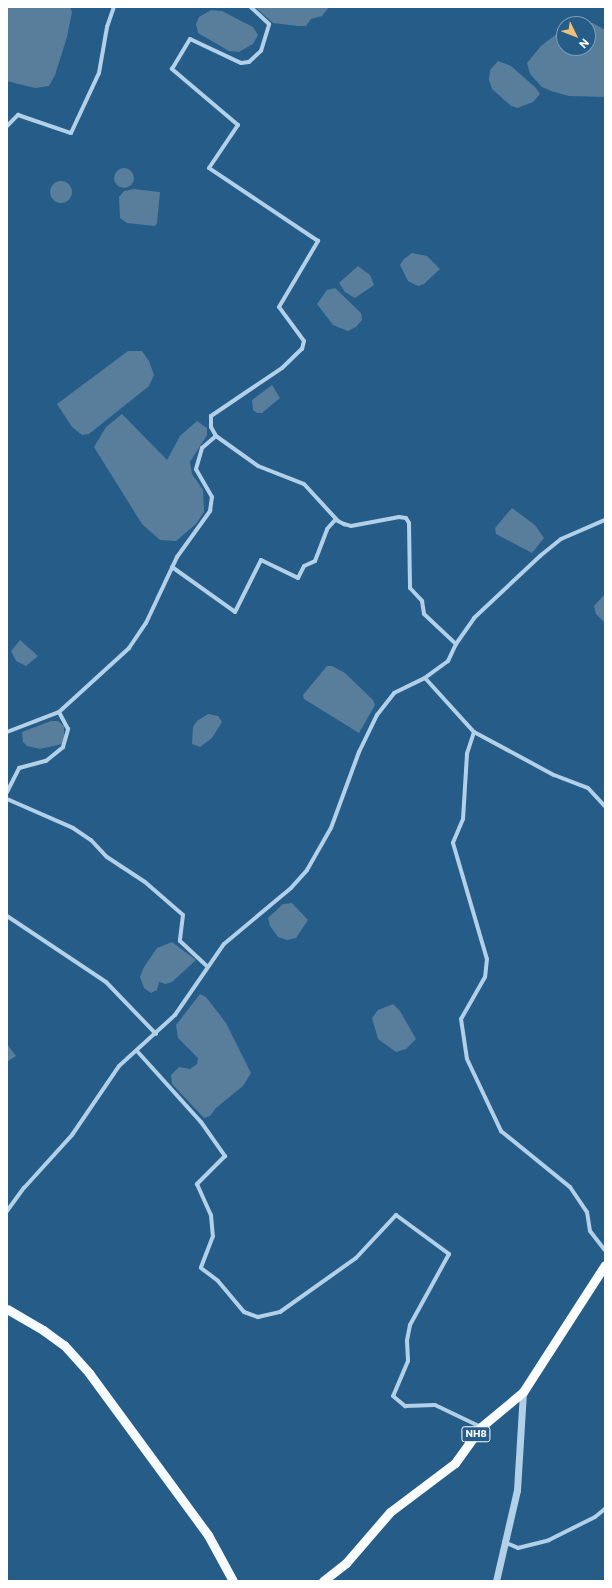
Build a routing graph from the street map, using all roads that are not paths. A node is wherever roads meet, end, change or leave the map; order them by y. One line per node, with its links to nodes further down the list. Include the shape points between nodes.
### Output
1 (114, 7): 3 (street, via 107,27 99,73 71,133 18,115)
2 (251, 7): 4 (street, via 269,24 261,51 249,62 241,63 190,39 172,69 238,125 209,168 318,241 279,307 304,341 302,349 282,368 211,416 211,427)
3 (7, 126)
4 (216, 436): 5 (street, via 258,466 304,484); 7 (street, via 202,448 196,469 212,497 210,511)
5 (336, 519): 7 (street, via 326,529 315,560 304,566 298,578 260,560 234,612); 8 (street, via 351,526 406,518 409,523 410,588 422,601 424,614)
6 (605, 520): 8 (street, via 561,539 540,556 474,618)
7 (172, 567): 10 (street, via 146,623 129,648)
8 (456, 644): 9 (street, via 448,661)
9 (425, 678): 12 (street); 17 (street, via 394,693 377,715 359,752 331,828 307,870 291,888 224,944)
10 (60, 712): 11 (street); 13 (street, via 68,729 63,748 46,761 19,768)
11 (7, 732)
12 (474, 732): 15 (street, via 554,775 588,788); 21 (street, via 467,754 462,819 453,843 487,959 485,977 461,1019 467,1059 501,1131 570,1187 587,1212 590,1231)
13 (7, 792)
14 (7, 799): 17 (street, via 73,828 145,882 183,915 180,941)
15 (605, 806)
16 (7, 916): 18 (street, via 106,982)
17 (207, 966): 18 (street, via 193,992)
18 (156, 1034): 19 (street)
19 (137, 1051): 20 (street, via 119,1066 72,1135 24,1188); 25 (street, via 201,1122 225,1156 197,1184 211,1215 213,1236 202,1268 218,1281 244,1312 258,1318 280,1312 356,1258 396,1215 449,1254 410,1325 407,1341 408,1361 393,1396 405,1406 435,1405)
20 (7, 1211)
21 (605, 1250)
22 (605, 1265): 24 (highway, NH8)
23 (7, 1309): 28 (main road, via 64,1345 89,1373 208,1535)
24 (523, 1392): 25 (highway, NH8); 27 (street, via 517,1490)
25 (481, 1427): 29 (highway, NH8, via 455,1463 390,1512 346,1563)
26 (605, 1509): 27 (street, via 595,1517 549,1540 518,1548)
27 (504, 1542): 30 (street)
28 (233, 1581)
29 (323, 1581)
30 (496, 1581)

